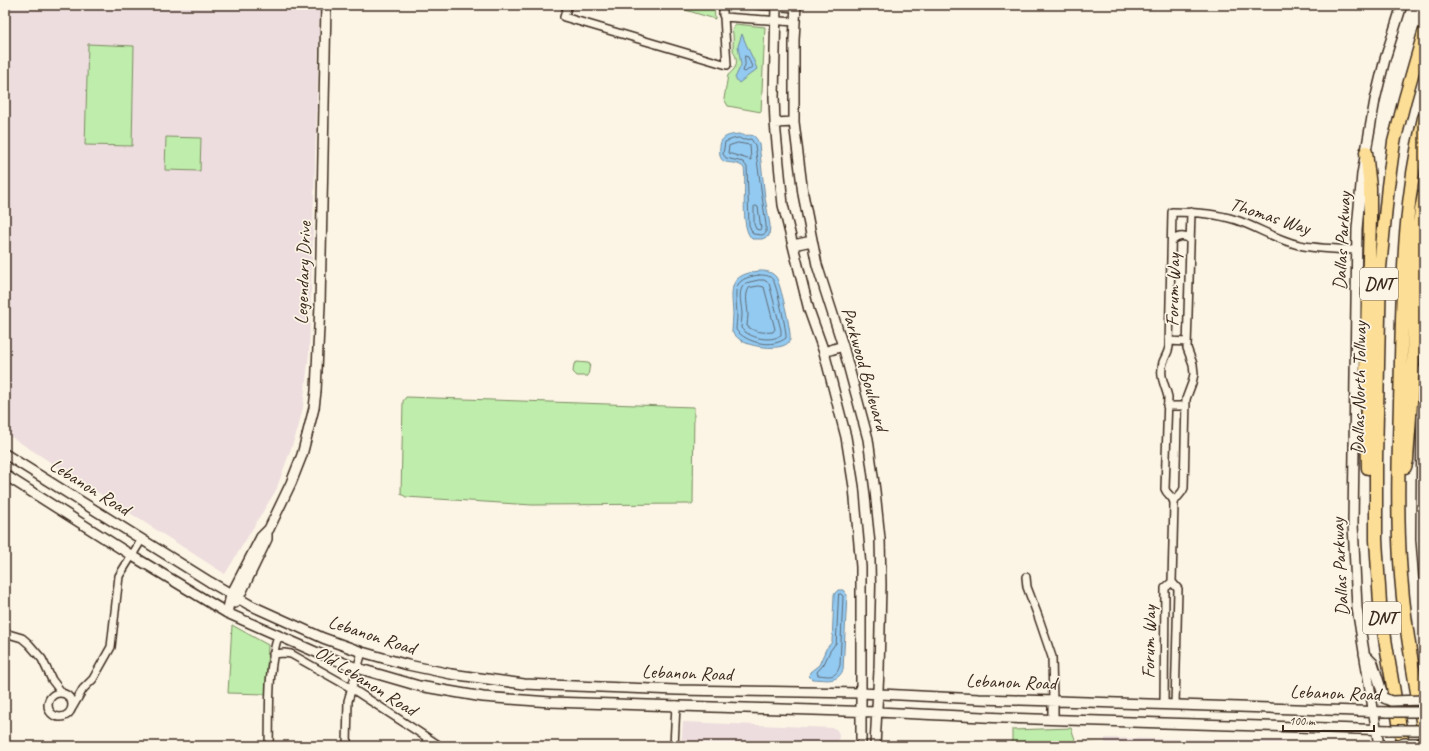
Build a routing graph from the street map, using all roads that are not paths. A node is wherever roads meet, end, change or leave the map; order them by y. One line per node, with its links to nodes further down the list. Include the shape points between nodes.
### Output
1 (326, 5): 41 (main road, Legendary Drive, via 322,228 316,391 311,425 291,483 267,533 261,537)
2 (568, 5): 8 (street, via 564,17 727,65)
3 (723, 5): 8 (street)
4 (756, 5): 5 (street)
5 (776, 6): 6 (street); 9 (main road, Parkwood Boulevard)
6 (796, 6): 10 (main road, Parkwood Boulevard)
7 (1403, 7): 15 (main road, Dallas Parkway, via 1385,59)
8 (724, 17): 9 (street)
9 (776, 22): 10 (street); 14 (main road, Parkwood Boulevard)
10 (795, 22): 13 (main road, Parkwood Boulevard)
11 (1424, 33): 36 (highway, Dallas North Tollway / DNT, via 1394,142 1383,227 1379,284)
12 (1424, 118): 33 (highway, DNT, via 1411,183 1404,246)
13 (794, 122): 14 (main road); 20 (main road, Parkwood Boulevard)
14 (775, 123): 22 (main road, Parkwood Boulevard, via 783,205)
15 (1366, 152): 23 (main road, Dallas Parkway, via 1359,202); 36 (highway, via 1370,187 1366,374 1368,497)
16 (1424, 195): 33 (highway, via 1418,221 1407,460)
17 (1172, 212): 18 (street, Thomas Way); 21 (street, Forum Way)
18 (1191, 212): 19 (street, Forum Way); 23 (street, Thomas Way, via 1237,221 1298,245)
19 (1190, 239): 21 (street, Forum Way, via 1180,236); 25 (street, Forum Way)
20 (812, 240): 22 (main road); 26 (main road, Parkwood Boulevard, via 817,265)
21 (1172, 241): 24 (street, Forum Way)
22 (793, 245): 27 (main road, Parkwood Boulevard, via 809,310)
23 (1357, 250): 47 (main road, Dallas Parkway, via 1353,524 1357,608)
24 (1169, 341): 25 (street, Forum Way); 29 (street, Forum Way, via 1161,373 1168,396)
25 (1187, 342): 30 (street, Forum Way, via 1194,374)
26 (843, 346): 27 (main road); 55 (main road, Parkwood Boulevard, via 868,438 880,539)
27 (824, 352): 54 (main road, Parkwood Boulevard, via 846,438 859,526 862,567)
28 (1424, 370): 39 (main road)
29 (1167, 406): 30 (street); 34 (street, Forum Way, via 1165,488)
30 (1186, 406): 34 (street, Forum Way, via 1184,489)
31 (5, 454): 35 (main road, Lebanon Road)
32 (5, 475): 37 (main road, Lebanon Road)
33 (1398, 485): 70 (highway, DNT, via 1404,603)
34 (1174, 503): 40 (street, Forum Way)
35 (142, 539): 37 (street); 41 (main road, Lebanon Road)
36 (1376, 540): 82 (highway, Dallas North Tollway / DNT, via 1380,603)
37 (131, 555): 42 (main road, Lebanon Road); 51 (street, via 119,576 111,647 93,679)
38 (1026, 577): 58 (street, via 1027,587 1052,657)
39 (1424, 577)
40 (1172, 582): 60 (street, Forum Way, via 1165,588); 61 (street, Forum Way, via 1178,589)
41 (235, 597): 42 (main road, Legendary Drive); 45 (main road, Lebanon Road)
42 (227, 613): 44 (main road, Lebanon Road)
43 (5, 633): 49 (street, via 22,638 29,644 42,659)
44 (278, 636): 46 (street); 48 (main road, Lebanon Road)
45 (362, 652): 48 (street); 52 (main road, Lebanon Road, via 408,665 493,681)
46 (273, 654): 50 (street, Old Lebanon Road, via 291,654); 73 (street)
47 (1364, 654): 57 (main road, bridge, via 1372,663 1384,698 1391,701); 65 (main road, Dallas Parkway)
48 (356, 668): 50 (street); 59 (main road, Lebanon Road, via 419,686 483,697 550,702)
49 (52, 680): 53 (street); 56 (street)
50 (352, 688): 71 (street, Old Lebanon Road); 74 (street, via 348,701)
51 (83, 689): 53 (street); 62 (street)
52 (677, 690): 54 (main road, Lebanon Road); 59 (main road)
53 (65, 694): 56 (street, via 55,694); 62 (street, via 72,703)
54 (861, 694): 55 (main road, Lebanon Road); 63 (main road, Parkwood Boulevard)
55 (878, 695): 58 (main road, Lebanon Road); 64 (main road, Parkwood Boulevard)
56 (51, 697): 62 (street, via 48,708 56,716 67,715)
57 (1424, 700)
58 (1053, 701): 60 (main road, Lebanon Road); 67 (main road)
59 (676, 705): 63 (main road, Lebanon Road); 77 (street)
60 (1164, 705): 61 (main road, Lebanon Road); 68 (main road)
61 (1175, 705): 65 (main road, Lebanon Road); 68 (main road)
62 (72, 708)
63 (861, 712): 64 (main road, Lebanon Road); 78 (main road, Parkwood Boulevard)
64 (877, 712): 67 (main road, Lebanon Road); 79 (main road, Parkwood Boulevard)
65 (1373, 712): 66 (main road, Lebanon Road, bridge); 69 (main road, Dallas Parkway)
66 (1424, 712)
67 (1053, 719): 68 (main road, Lebanon Road)
68 (1169, 722): 69 (main road, Lebanon Road)
69 (1376, 729): 70 (main road, Lebanon Road, bridge); 80 (main road, Dallas Parkway)
70 (1424, 731)
71 (427, 738): 75 (street); 76 (street, Old Lebanon Road)
72 (1424, 743): 81 (main road, bridge)
73 (269, 746)
74 (347, 746)
75 (426, 746)
76 (440, 746)
77 (674, 746)
78 (861, 746)
79 (875, 746)
80 (1378, 746)
81 (1394, 746)
82 (1403, 746)

